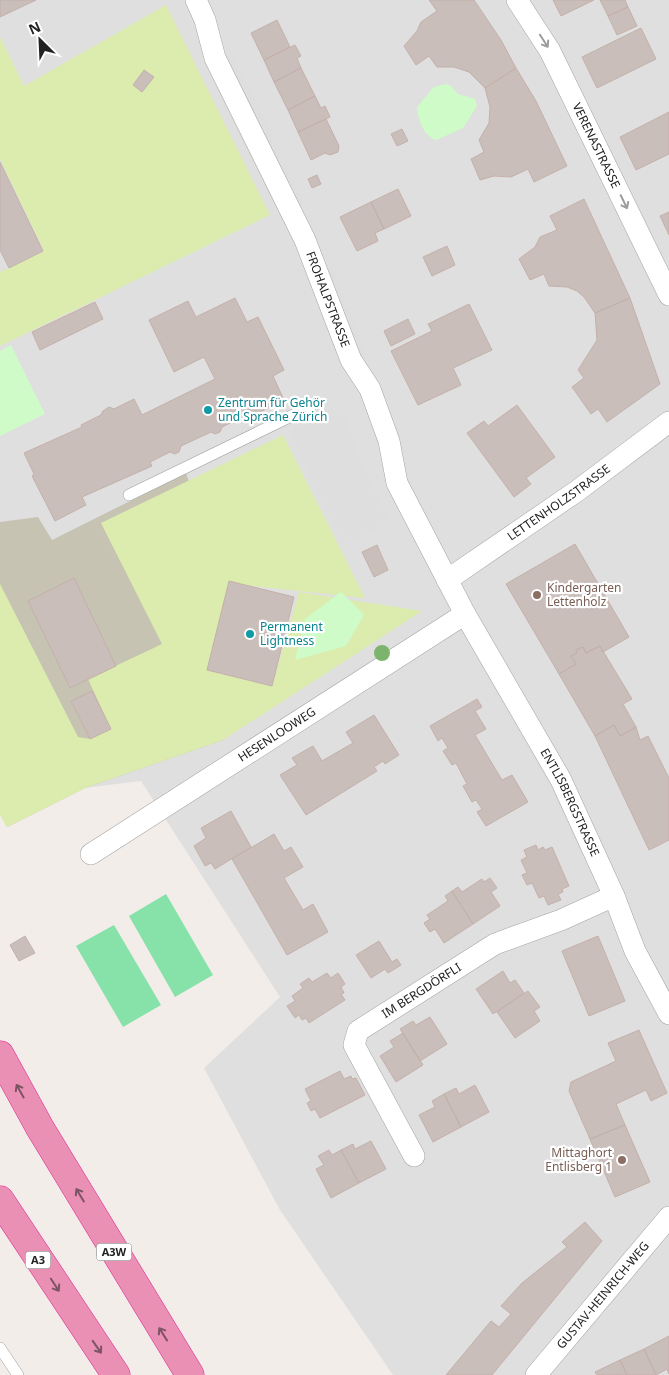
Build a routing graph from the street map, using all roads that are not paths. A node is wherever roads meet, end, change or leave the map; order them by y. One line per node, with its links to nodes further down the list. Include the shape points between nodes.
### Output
1 (196, 0): 7 (street, FROHALPSTRASSE, via 215,58 305,240 351,360 370,389 389,441 397,483)
2 (517, 0): 3 (street, VERENASTRASSE, one-way to 3, via 562,75)
3 (669, 295)
4 (310, 406): 6 (lane)
5 (669, 422): 7 (street, LETTENHOLZSTRASSE, via 576,491)
6 (129, 495)
7 (456, 597): 8 (street, HESENLOOWEG); 9 (street, ENTLISBERGSTRASSE, via 561,780)
8 (91, 854)
9 (614, 896): 10 (street, ENTLISBERGSTRASSE, via 635,951); 12 (street, IM BERGDÖRFLI, via 495,944 358,1032 354,1045)
10 (669, 1014)
11 (0, 1055): 18 (highway, A3W, one-way to 11, via 40,1128)
12 (414, 1156)
13 (0, 1200): 17 (highway, A3, one-way to 17)
14 (669, 1217): 19 (street, GUSTAV-HEINRICH-WEG)
15 (0, 1348): 16 (lane)
16 (18, 1375)
17 (116, 1375)
18 (190, 1375)
19 (536, 1375)

